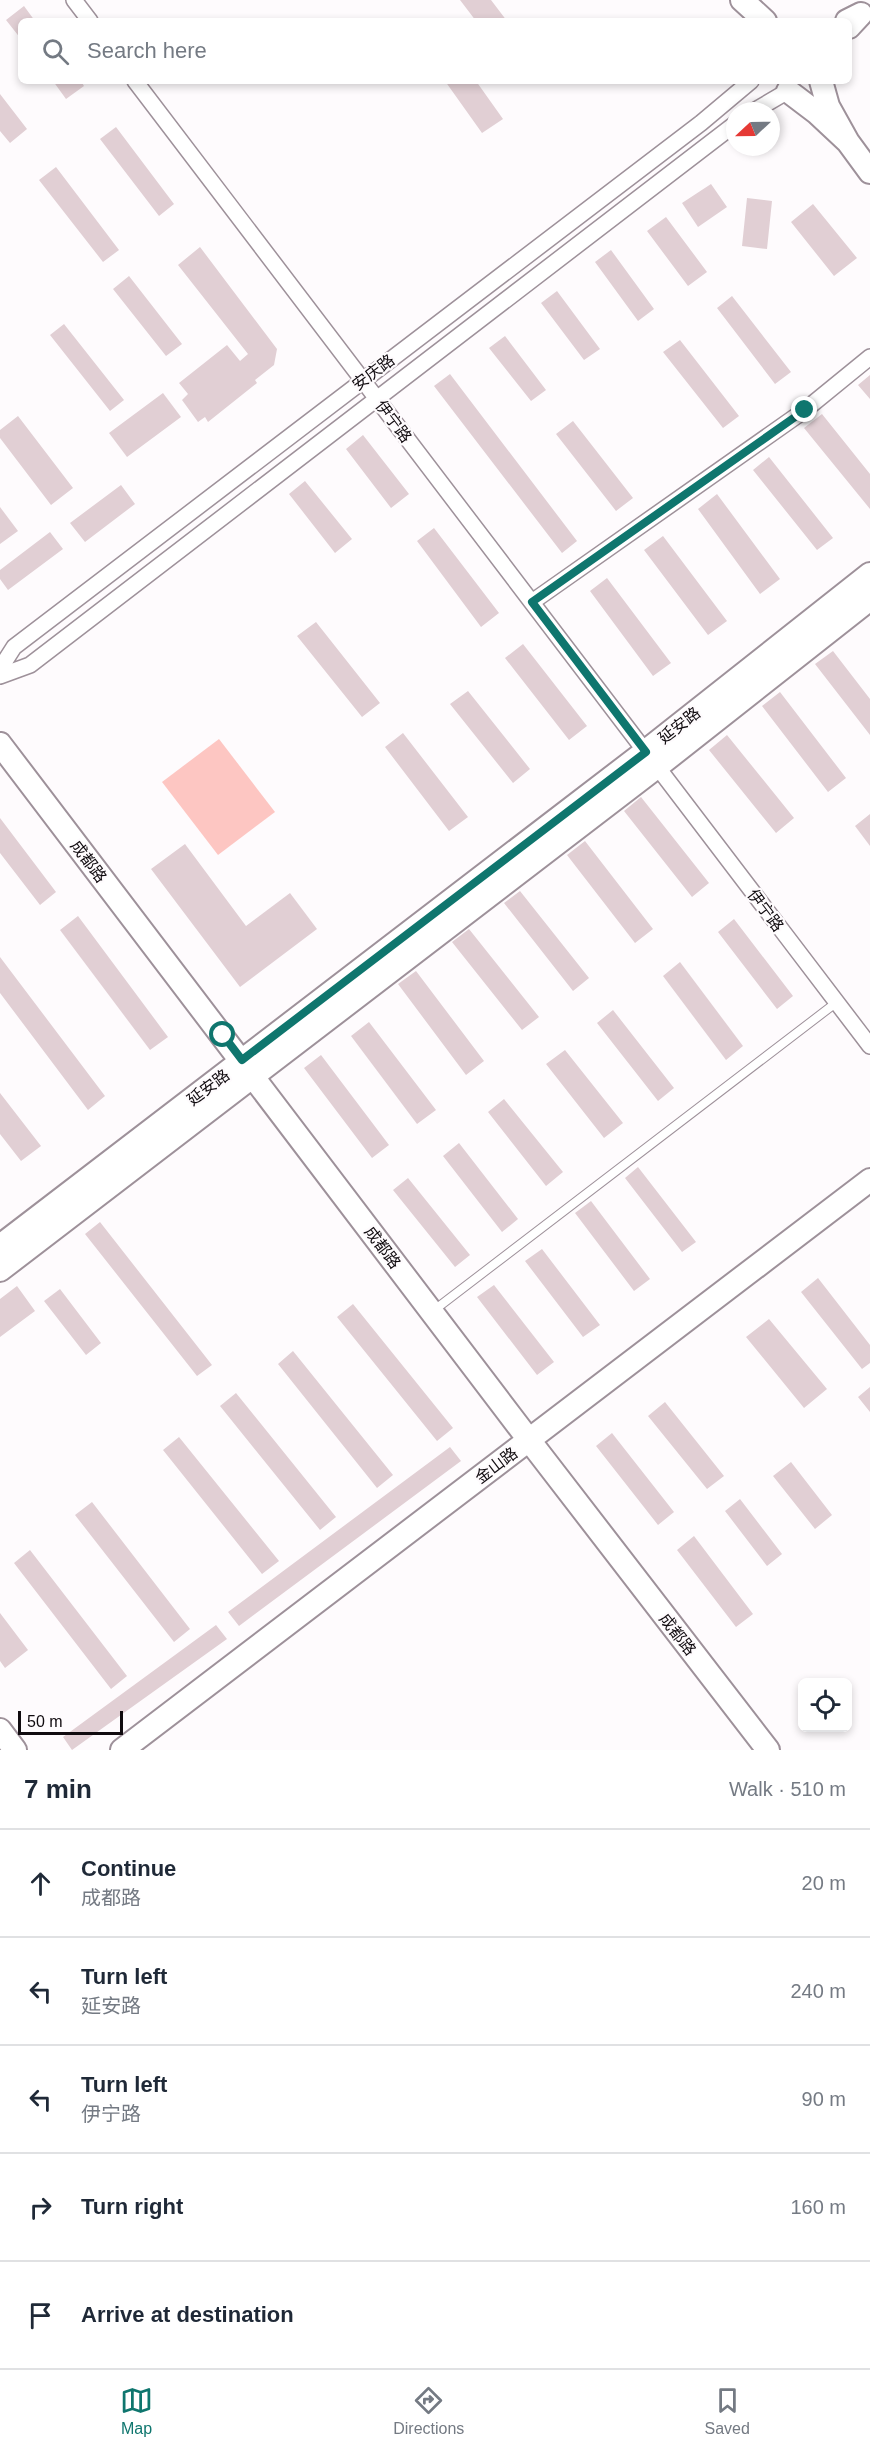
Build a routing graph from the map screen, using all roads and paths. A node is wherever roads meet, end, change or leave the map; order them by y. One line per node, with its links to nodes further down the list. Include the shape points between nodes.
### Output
1 (74, 0): 3 (street)
2 (740, 0): 4 (street); 5 (street)
3 (88, 18)
4 (748, 18)
5 (761, 18)
6 (137, 84): 16 (street, 伊宁路)
7 (747, 84): 16 (street, 安庆路)
8 (811, 84): 10 (street, via 800,92)
9 (822, 84): 13 (street, via 828,106)
10 (780, 86): 11 (street); 13 (street)
11 (763, 102)
12 (726, 131): 17 (street, 安庆路)
13 (848, 142): 14 (street)
14 (870, 172)
15 (870, 357): 20 (street, via 805,410)
16 (363, 380): 17 (street, 伊宁路); 21 (street, 安庆路, via 14,647)
17 (377, 399): 20 (street, 伊宁路); 22 (street, 安庆路, via 30,665)
18 (870, 574): 24 (street, 延安路)
19 (870, 599): 28 (street, 延安路, via 658,766)
20 (532, 602): 24 (street, 伊宁路)
21 (0, 669)
22 (0, 676)
23 (0, 744): 28 (street, 成都路)
24 (649, 756): 28 (street, 延安路)
25 (662, 773): 26 (street, 伊宁路)
26 (837, 1002): 27 (street, 伊宁路); 32 (lane)
27 (870, 1046)
28 (248, 1068): 30 (street, 延安路); 31 (street, 延安路); 32 (street, 成都路)
29 (870, 1180): 33 (street, 金山路)
30 (0, 1246)
31 (0, 1270)
32 (432, 1312): 33 (street, 成都路)
33 (529, 1440): 36 (street, 金山路); 37 (street, 成都路)
34 (0, 1730): 35 (street)
35 (15, 1750)
36 (122, 1750)
37 (768, 1750)

